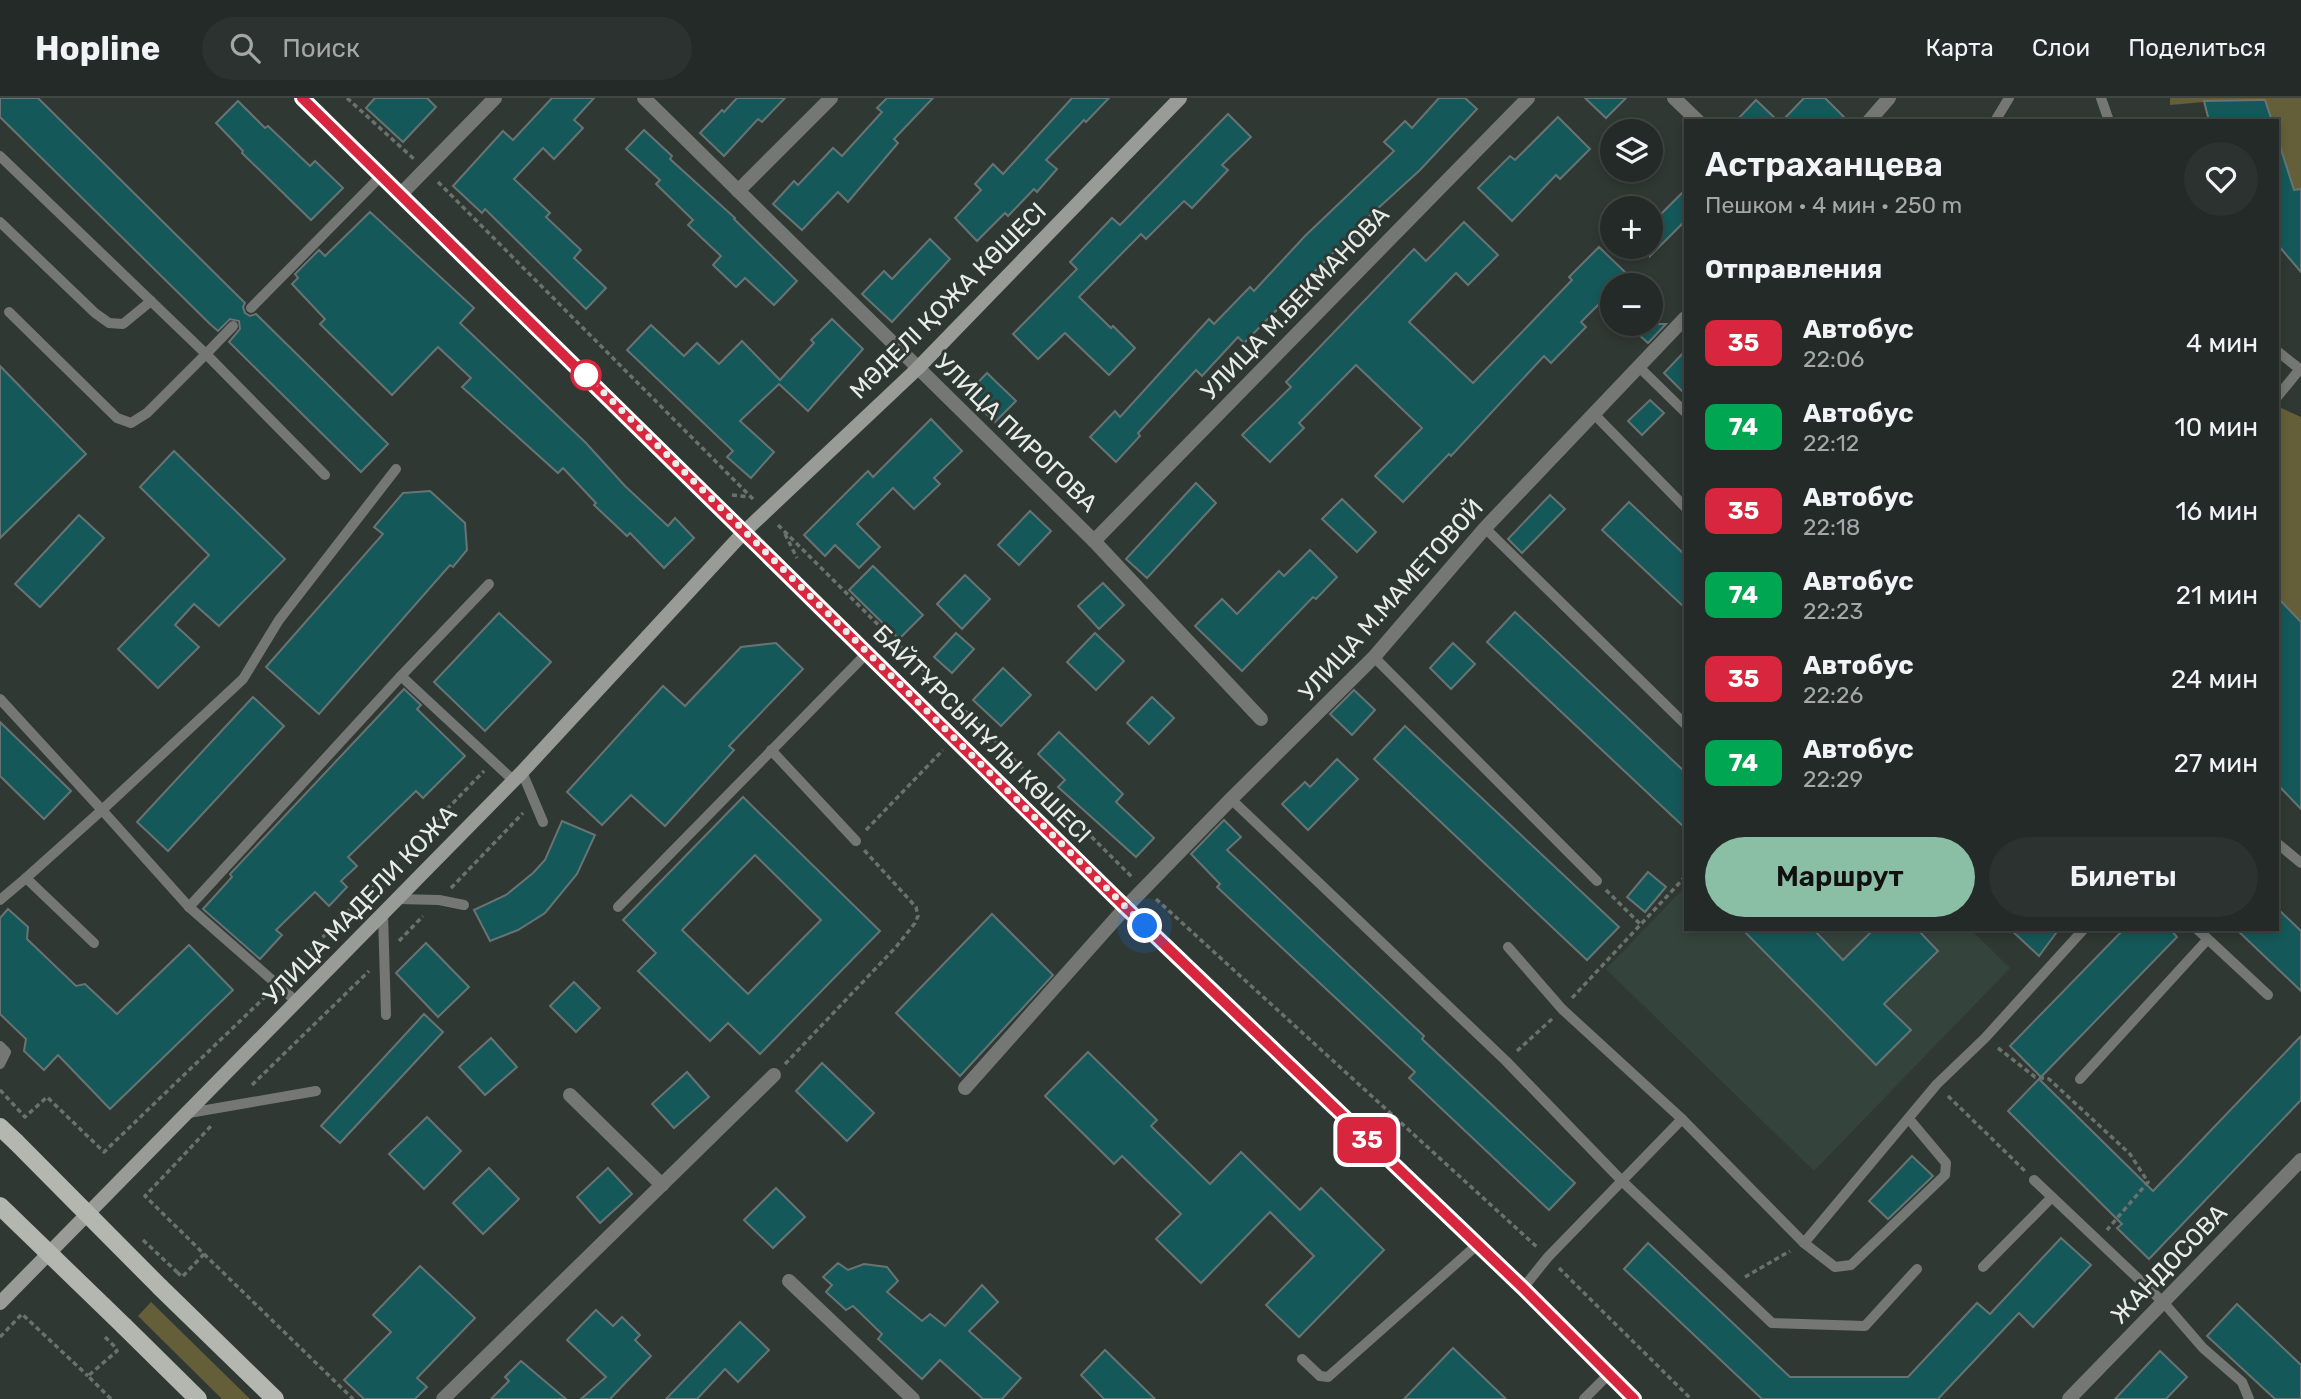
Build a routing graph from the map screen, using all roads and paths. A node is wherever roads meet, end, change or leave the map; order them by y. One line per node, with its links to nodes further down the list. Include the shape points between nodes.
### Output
1 (302, 98): 18 (main road, БАЙТҰРСЫНҰЛЫ КӨШЕСІ)
2 (347, 98): 17 (path)
3 (495, 98): 17 (street)
4 (644, 98): 19 (street, УЛИЦА ПИРОГОВА)
5 (831, 98): 19 (street)
6 (1180, 98): 30 (main road, МӘДЕЛІ ҚОЖА КӨШЕСІ)
7 (1528, 98): 42 (street, УЛИЦА М.БЕКМАНОВА)
8 (1674, 98): 12 (street)
9 (1889, 98): 13 (street)
10 (2009, 98): 14 (lane)
11 (2101, 98): 15 (lane)
12 (1696, 119)
13 (1872, 119)
14 (1996, 119)
15 (2108, 119)
16 (0, 156): 22 (lane)
17 (425, 169): 20 (street); 37 (path)
18 (382, 175): 20 (main road, БАЙТҰРСЫНҰЛЫ КӨШЕСІ); 23 (lane)
19 (738, 191): 30 (street, УЛИЦА ПИРОГОВА)
20 (402, 193): 41 (main road, БАЙТҰРСЫНҰЛЫ КӨШЕСІ)
21 (0, 222): 22 (lane, via 109,323 123,324)
22 (151, 301): 28 (lane)
23 (251, 309)
24 (9, 312): 28 (lane, via 117,418 131,424 148,413)
25 (1684, 319): 29 (street, УЛИЦА М.МАМЕТОВОЙ)
26 (233, 326): 28 (lane)
27 (2279, 353): 31 (lane)
28 (206, 354): 36 (lane)
29 (1640, 368): 33 (lane); 34 (street, УЛИЦА М.МАМЕТОВОЙ)
30 (917, 369): 41 (main road, МӘДЕЛІ ҚОЖА КӨШЕСІ); 42 (street, УЛИЦА ПИРОГОВА)
31 (2300, 369): 32 (lane)
32 (2279, 395)
33 (1684, 411)
34 (1595, 415): 38 (lane); 39 (street, УЛИЦА М.МАМЕТОВОЙ)
35 (396, 469): 56 (lane, via 279,620 243,679)
36 (325, 475)
37 (751, 497)
38 (1684, 506)
39 (1485, 528): 45 (street, УЛИЦА М.МАМЕТОВОЙ); 49 (lane)
40 (782, 529): 64 (path)
41 (744, 532): 44 (main road, БАЙТҰРСЫНҰЛЫ КӨШЕСІ); 53 (main road, УЛИЦА МАДЕЛИ КОЖА)
42 (1094, 541): 48 (street, УЛИЦА ПИРОГОВА)
43 (488, 584): 46 (lane)
44 (867, 653): 50 (main road, БАЙТҰРСЫНҰЛЫ КӨШЕСІ); 51 (lane)
45 (1374, 657): 54 (street, УЛИЦА М.МАМЕТОВОЙ); 63 (lane)
46 (401, 676): 52 (lane); 69 (lane)
47 (0, 699): 56 (lane)
48 (1261, 719)
49 (1684, 723)
50 (954, 739): 58 (path); 71 (main road, БАЙТҰРСЫНҰЛЫ КӨШЕСІ)
51 (771, 750): 58 (lane); 70 (lane)
52 (493, 762): 53 (lane); 80 (path)
53 (517, 776): 55 (lane); 65 (main road, УЛИЦА МАДЕЛИ КОЖА)
54 (1231, 799): 64 (street, УЛИЦА М.МАМЕТОВОЙ); 87 (lane)
55 (535, 802): 57 (lane); 67 (path)
56 (102, 810): 61 (lane); 69 (lane)
57 (543, 822)
58 (856, 841): 89 (path, via 916,907 918,916 896,947)
59 (2279, 845): 60 (lane)
60 (2301, 863)
61 (26, 878): 66 (lane); 77 (lane)
62 (1684, 878): 73 (path)
63 (1597, 881): 73 (path)
64 (1144, 889): 71 (street, УЛИЦА М.МАМЕТОВОЙ); 113 (path)
65 (398, 899): 67 (lane); 72 (main road, УЛИЦА МАДЕЛИ КОЖА)
66 (0, 900)
67 (439, 900): 68 (lane); 79 (path)
68 (464, 905)
69 (189, 907): 80 (lane)
70 (618, 907)
71 (1125, 907): 92 (street, УЛИЦА М.МАМЕТОВОЙ); 111 (main road, БАЙТҰРСЫНҰЛЫ КӨШЕСІ)
72 (383, 914): 79 (lane); 82 (main road, УЛИЦА МАДЕЛИ КОЖА)
73 (1640, 924): 83 (path)
74 (2082, 931): 85 (lane)
75 (2199, 931): 76 (lane)
76 (2207, 940): 81 (lane); 90 (lane)
77 (94, 943)
78 (1508, 947): 83 (lane)
79 (383, 958): 84 (lane); 96 (path)
80 (277, 985): 82 (lane); 98 (path, via 104,1152 47,1097)
81 (2268, 995)
82 (297, 1002): 97 (main road, УЛИЦА МАДЕЛИ КОЖА)
83 (1562, 1009): 87 (path); 100 (lane)
84 (386, 1015)
85 (1985, 1038): 91 (lane); 109 (path, via 2035,1077 2049,1079 2130,1154 2148,1182)
86 (0, 1046): 88 (lane, via 6,1052)
87 (1506, 1061): 105 (lane)
88 (0, 1064)
89 (774, 1075): 106 (street)
90 (2080, 1079)
91 (1937, 1084): 99 (lane); 104 (path)
92 (965, 1088)
93 (0, 1090): 98 (path)
94 (316, 1091): 96 (lane)
95 (570, 1095): 106 (street)
96 (231, 1105): 97 (lane); 112 (path, via 145,1196)
97 (189, 1113): 120 (main road, УЛИЦА МАДЕЛИ КОЖА)
98 (25, 1117): 101 (path)
99 (1909, 1118): 110 (lane); 110 (lane, via 1946,1163 1945,1175 1852,1265 1835,1267)
100 (1682, 1119): 105 (lane); 110 (lane)
101 (25, 1123)
102 (0, 1127): 129 (main road, bridge)
103 (2301, 1160): 121 (street, ЖАНДОСОВА)
104 (2034, 1180): 107 (lane)
105 (1623, 1182): 113 (lane); 118 (lane)
106 (662, 1185): 131 (street)
107 (2052, 1198): 114 (lane); 121 (lane)
108 (0, 1206): 128 (main road, bridge)
109 (2106, 1231)
110 (1804, 1243): 118 (path)
111 (1477, 1245): 119 (main road, БАЙТҰРСЫНҰЛЫ КӨШЕСІ); 124 (lane, via 1328,1377 1320,1376)
112 (204, 1254): 116 (path, via 182,1278); 130 (path)
113 (1548, 1257): 119 (lane); 135 (path)
114 (1983, 1268)
115 (1917, 1269): 118 (lane, via 1866,1325 1772,1323)
116 (177, 1272)
117 (789, 1281): 132 (street)
118 (1732, 1285)
119 (1523, 1288): 125 (main road, БАЙТҰРСЫНҰЛЫ КӨШЕСІ)
120 (0, 1303)
121 (2164, 1303): 136 (street, ЖАНДОСОВА); 137 (lane, via 2203,1348 2242,1382)
122 (0, 1337): 126 (path, via 22,1314)
123 (115, 1347): 126 (path, via 117,1351)
124 (1302, 1359)
125 (1609, 1374): 133 (lane); 134 (main road, БАЙТҰРСЫНҰЛЫ КӨШЕСІ)
126 (88, 1376): 127 (path)
127 (111, 1399)
128 (198, 1399)
129 (275, 1399)
130 (353, 1399)
131 (443, 1399)
132 (913, 1399)
133 (1584, 1399)
134 (1634, 1399)
135 (1691, 1399)
136 (2069, 1399)
137 (2249, 1399)

